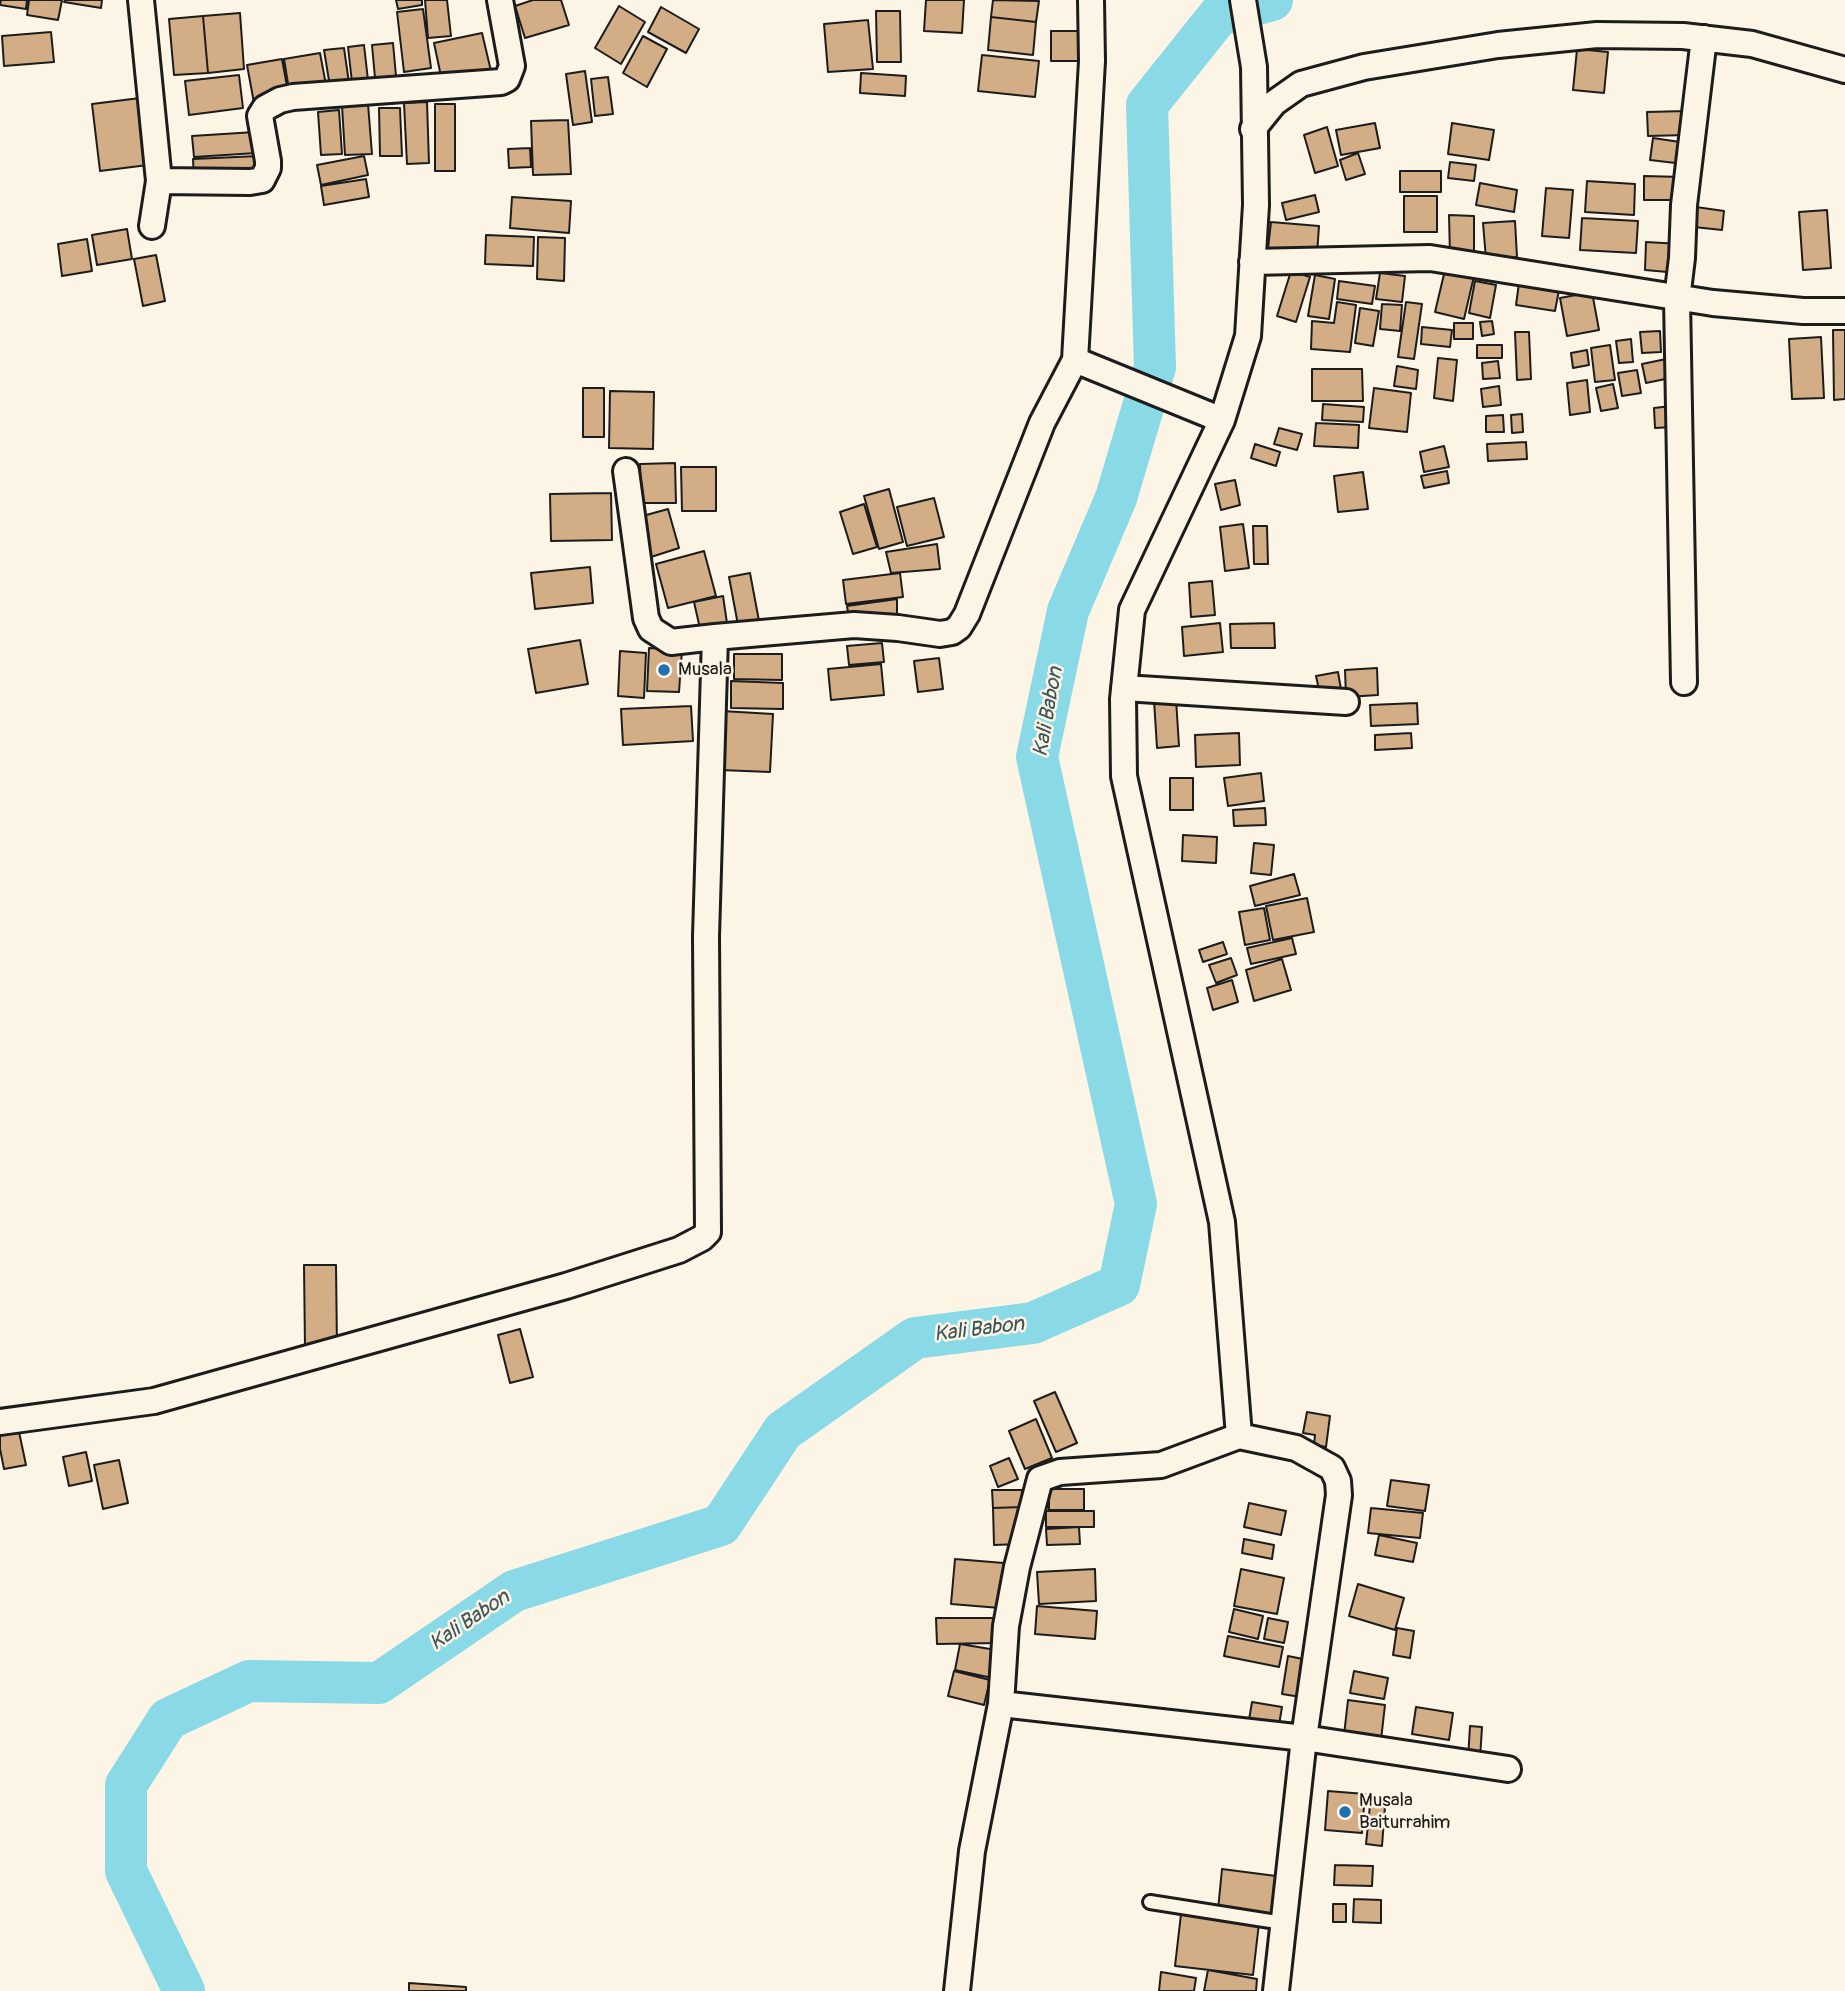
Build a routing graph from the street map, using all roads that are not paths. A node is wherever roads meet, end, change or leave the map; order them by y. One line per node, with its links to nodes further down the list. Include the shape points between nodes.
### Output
1 (141, 0): 8 (street)
2 (500, 0): 8 (street, via 513,66 507,79 280,100 260,116 268,161 262,180)
3 (1091, 0): 13 (street)
4 (1243, 0): 7 (street, via 1254,67)
5 (1703, 38): 6 (street, via 1752,44); 7 (street, via 1597,35 1498,45 1364,67 1301,84 1274,103); 11 (street)
6 (1845, 70)
7 (1253, 129): 10 (street, via 1256,205)
8 (159, 181): 9 (street)
9 (152, 226)
10 (1252, 262): 11 (street, via 1430,258); 14 (street, via 1248,336)
11 (1676, 299): 12 (street); 17 (street)
12 (1845, 311)
13 (1083, 363): 14 (street); 16 (street, via 1042,423 959,627 940,634 854,625)
14 (1212, 416): 18 (street, via 1132,610)
15 (626, 471): 16 (street, via 651,629 671,642)
16 (715, 637): 20 (street, via 706,936 708,1232 679,1250 566,1286 154,1401)
17 (1684, 682)
18 (1124, 688): 19 (street); 21 (street, via 1124,776 1222,1222)
19 (1346, 702)
20 (0, 1422)
21 (1239, 1436): 22 (street, via 1161,1465 1060,1472 1040,1479 1006,1626); 23 (street, via 1296,1448 1332,1468 1338,1481)
22 (1001, 1704): 23 (street); 27 (street, via 972,1851)
23 (1304, 1738): 24 (street); 26 (street)
24 (1508, 1769)
25 (1150, 1902): 26 (lane)
26 (1283, 1923): 28 (street)
27 (957, 1991)
28 (1276, 1991)

